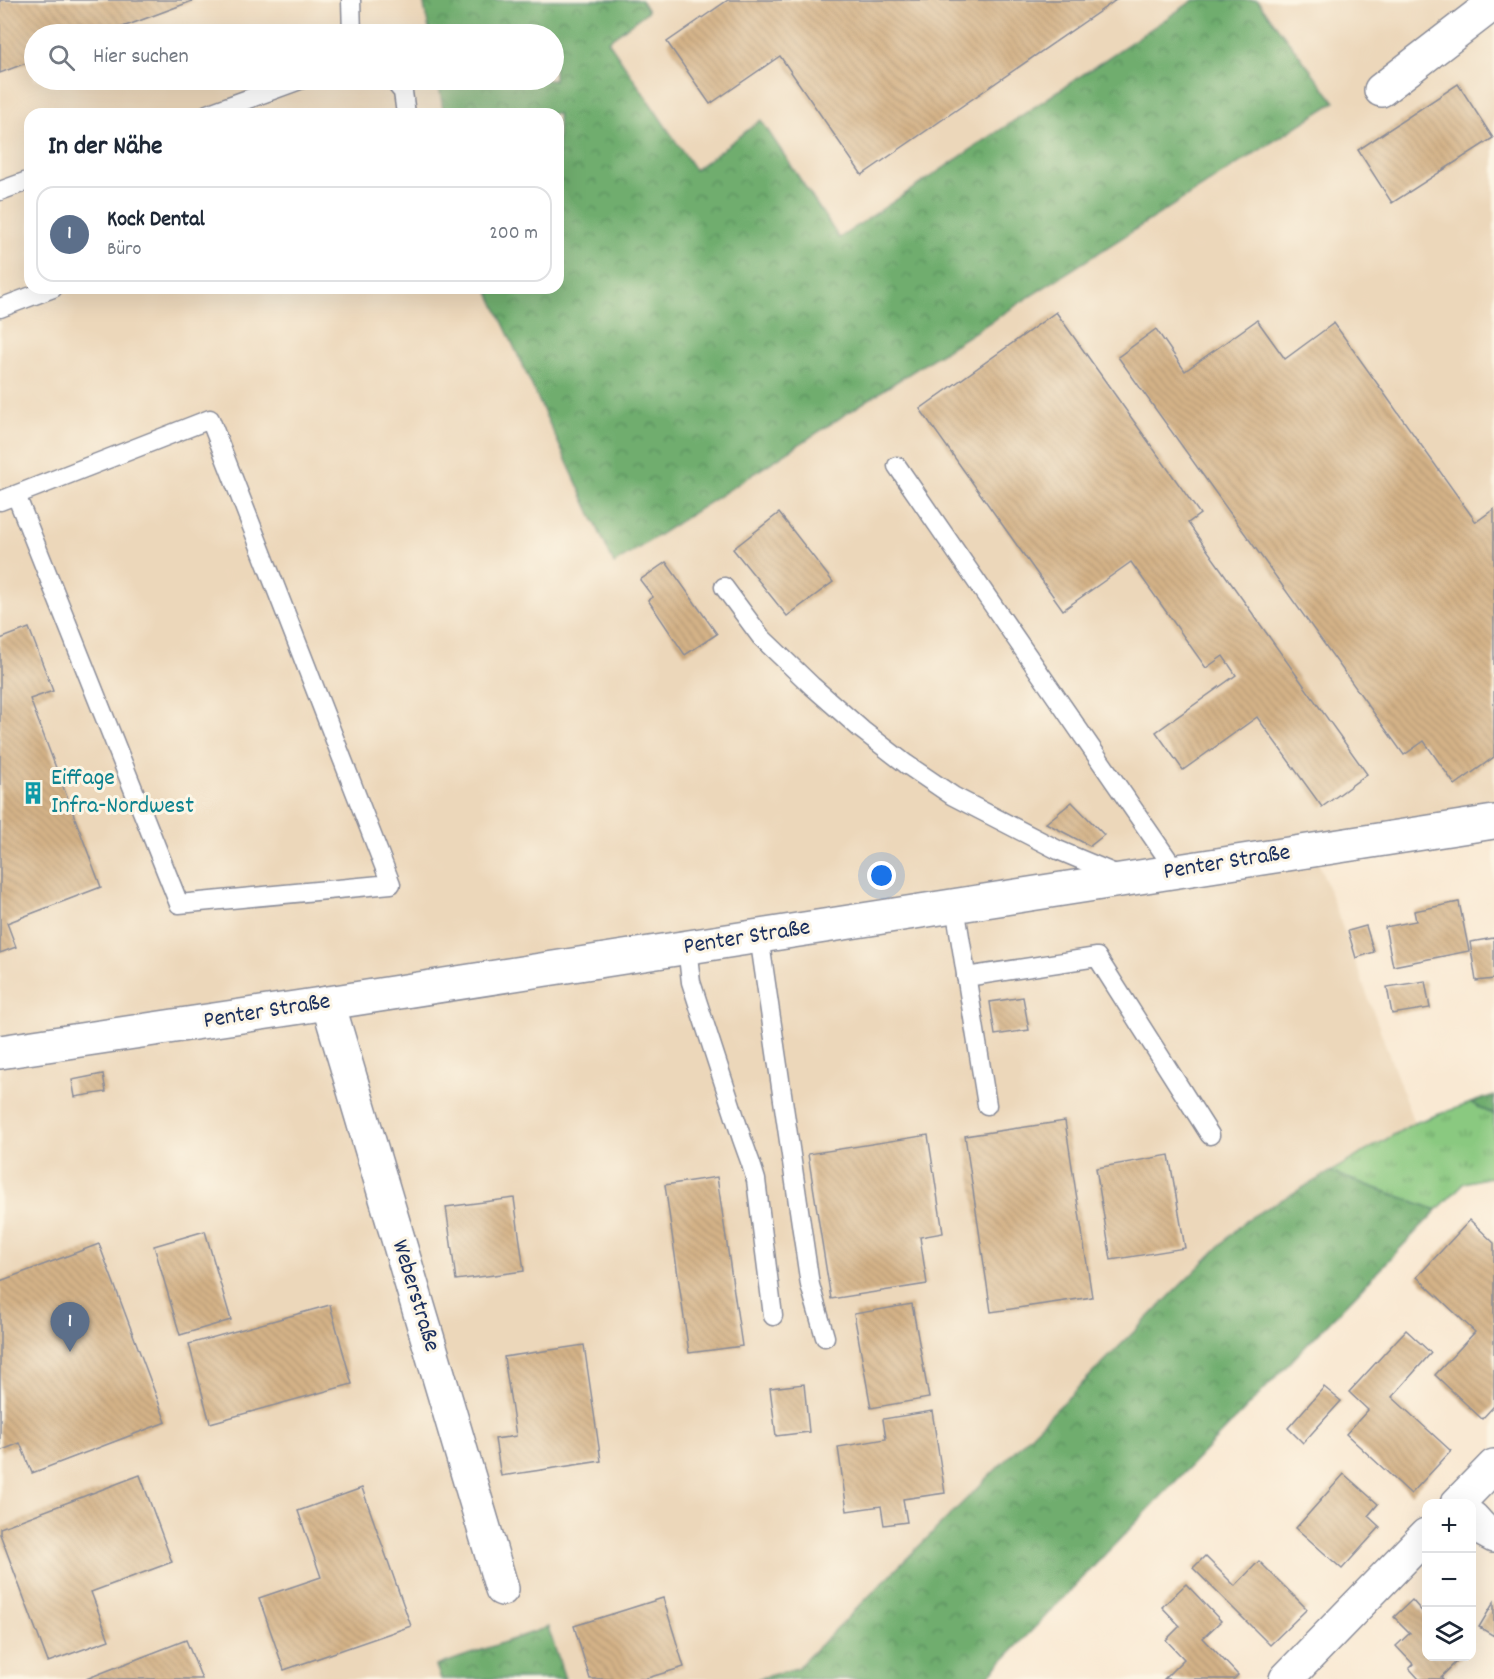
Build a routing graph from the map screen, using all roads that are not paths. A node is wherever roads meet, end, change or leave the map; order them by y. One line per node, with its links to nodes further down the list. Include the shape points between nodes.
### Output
1 (351, 0): 3 (lane)
2 (1494, 3): 6 (street)
3 (352, 24)
4 (273, 90): 7 (lane)
5 (401, 90): 8 (lane)
6 (1381, 90)
7 (223, 108)
8 (405, 108)
9 (24, 182): 10 (lane)
10 (0, 191)
11 (36, 294): 12 (lane)
12 (0, 308)
13 (897, 466): 17 (lane)
14 (8, 498): 14 (lane, via 210,419 391,884 179,904)
15 (724, 587): 18 (lane, via 761,637 803,678 906,764 953,796 1058,850)
16 (1494, 822): 17 (street, Penter Straße)
17 (1176, 871): 18 (street, Penter Straße)
18 (1127, 879): 19 (street, Penter Straße)
19 (955, 906): 20 (street, Penter Straße); 22 (lane)
20 (759, 936): 21 (street, Penter Straße); 28 (lane, via 810,1285)
21 (687, 948): 23 (street, Penter Straße); 27 (lane, via 691,982 756,1180)
22 (966, 977): 25 (lane); 26 (lane, via 1097,957)
23 (328, 1003): 24 (street, Penter Straße); 34 (street, Weberstraße)
24 (0, 1052)
25 (987, 1105)
26 (1210, 1135)
27 (773, 1316)
28 (825, 1337)
29 (1494, 1466): 30 (street)
30 (1461, 1499)
31 (1476, 1522): 32 (street)
32 (1494, 1536)
33 (1422, 1539): 35 (street)
34 (502, 1589)
35 (1286, 1679)

